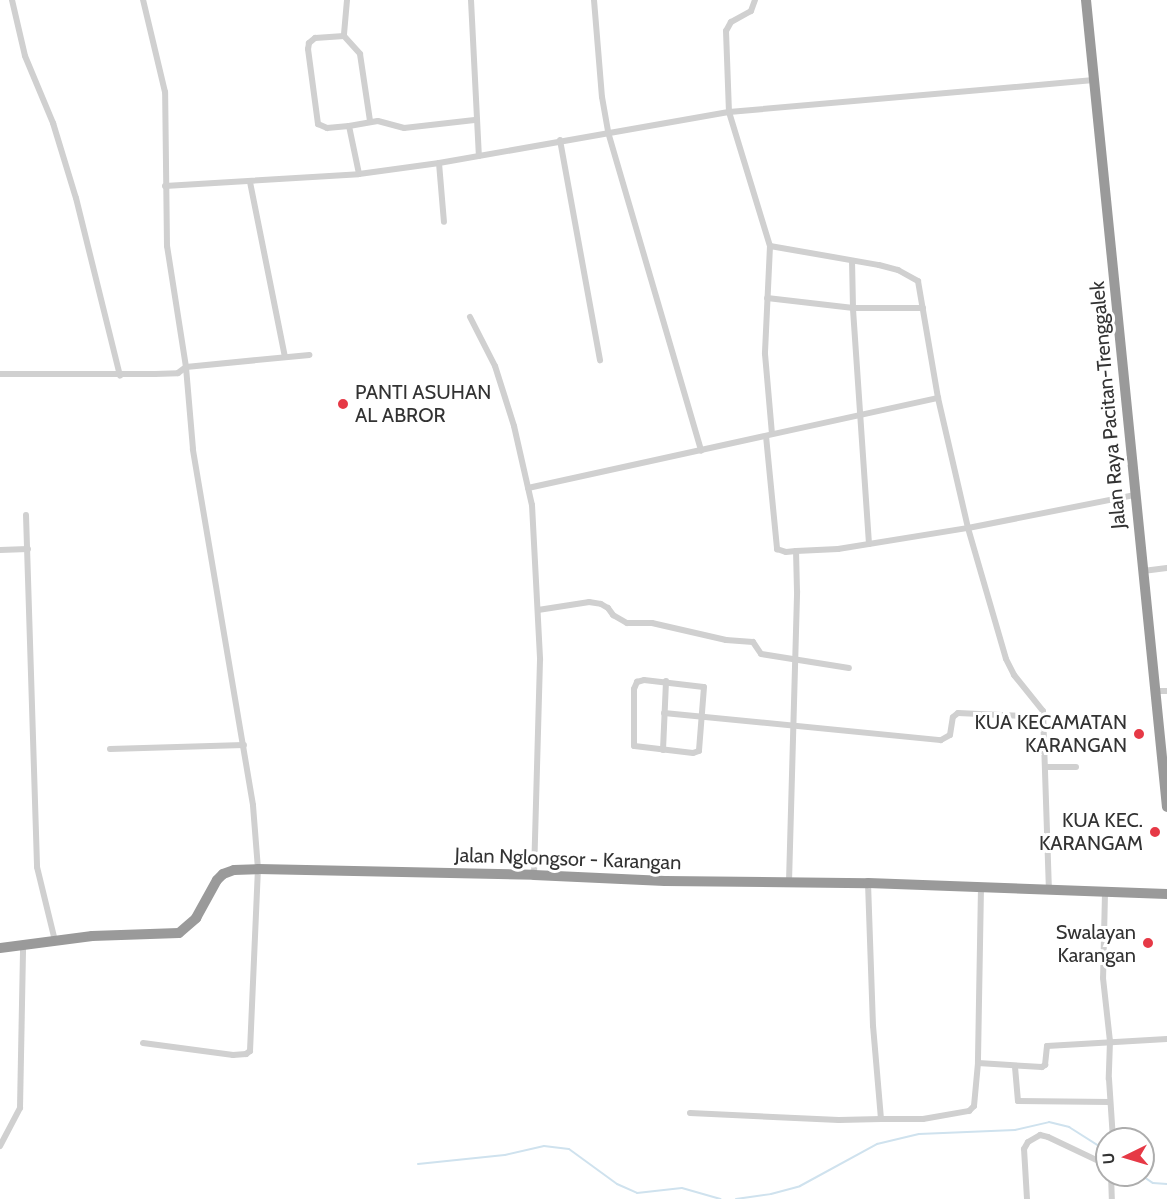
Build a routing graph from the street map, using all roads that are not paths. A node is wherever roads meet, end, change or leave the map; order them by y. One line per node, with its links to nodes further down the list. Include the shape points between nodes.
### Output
1 (12, 0): 33 (street, via 25,56 53,123 76,198)
2 (143, 0): 20 (street, via 165,92)
3 (346, 0): 8 (street)
4 (471, 0): 11 (street)
5 (594, 0): 14 (street)
6 (755, 0): 10 (street, via 751,11 731,22 726,31)
7 (1086, 0): 9 (highway, Jalan Raya Pacitan-Trenggalek)
8 (344, 36): 12 (street, via 360,54); 13 (street, via 315,38 308,49 318,124 327,128)
9 (1094, 80): 10 (street); 39 (highway, Jalan Raya Pacitan-Trenggalek)
10 (729, 112): 14 (street); 22 (street)
11 (475, 120): 12 (street, via 404,128); 16 (street)
12 (370, 121): 13 (street)
13 (349, 126): 18 (street)
14 (608, 132): 15 (street); 37 (street)
15 (560, 140): 16 (street); 30 (street)
16 (479, 156): 17 (street)
17 (440, 164): 18 (street); 21 (street)
18 (359, 174): 19 (street)
19 (250, 182): 20 (street); 29 (street)
20 (165, 186): 31 (street, via 167,246)
21 (444, 222)
22 (770, 246): 23 (street); 24 (street)
23 (852, 261): 25 (street); 26 (street, via 910,275 918,282)
24 (768, 298): 25 (street); 36 (street, via 765,354)
25 (853, 308): 26 (street); 35 (street)
26 (922, 308): 34 (street)
27 (470, 317): 38 (street, via 495,366)
28 (309, 355): 29 (street)
29 (285, 357): 31 (street)
30 (600, 360)
31 (186, 367): 33 (street, via 177,373); 57 (street, via 193,449)
32 (0, 374): 33 (street)
33 (120, 376)
34 (938, 398): 35 (street); 41 (street)
35 (861, 414): 36 (street); 42 (street)
36 (769, 435): 37 (street); 45 (street, via 777,549)
37 (701, 451): 38 (street)
38 (528, 488): 48 (street)
39 (1134, 495): 41 (street); 47 (highway, Jalan Raya Pacitan-Trenggalek)
40 (26, 515): 43 (street)
41 (968, 528): 42 (street); 55 (street, via 1006,659)
42 (869, 544): 45 (street)
43 (28, 549): 44 (street); 71 (street, via 37,867)
44 (0, 550)
45 (796, 551): 49 (street)
46 (1167, 568): 47 (street)
47 (1143, 571): 52 (highway, Jalan Raya Pacitan-Trenggalek)
48 (537, 610): 49 (street, via 589,602 601,604 627,623 652,623 726,640 753,642 761,654); 64 (street, via 540,660)
49 (795, 659): 50 (street); 56 (street)
50 (849, 668)
51 (666, 681): 53 (street); 54 (street, via 702,685); 59 (street, via 640,680 634,689 634,746)
52 (1162, 691): 62 (highway, Jalan Raya Pacitan-Trenggalek)
53 (664, 713): 54 (street); 59 (street)
54 (703, 717): 56 (street); 59 (street, via 699,751)
55 (1044, 717): 56 (street, via 958,713 953,717 950,735 941,741); 60 (street)
56 (793, 726): 65 (street)
57 (244, 745): 58 (street); 63 (street)
58 (110, 749)
59 (663, 750)
60 (1046, 767): 61 (street); 68 (street)
61 (1076, 767)
62 (1167, 807)
63 (258, 869): 64 (highway, Jalan Nglongsor - Karangan); 71 (highway, Jalan Nglongsor - Karangan, via 223,874 196,918 180,933); 76 (street, via 250,1051 233,1055)
64 (534, 874): 65 (highway, Jalan Nglongsor - Karangan)
65 (789, 882): 66 (highway, Jalan Nglongsor - Karangan)
66 (868, 883): 67 (highway, Jalan Nglongsor - Karangan); 81 (street)
67 (981, 888): 68 (highway, Jalan Nglongsor - Karangan); 77 (street)
68 (1049, 890): 69 (highway, Jalan Nglongsor - Karangan)
69 (1105, 893): 70 (highway, Jalan Nglongsor - Karangan); 75 (street, via 1103,978)
70 (1167, 894)
71 (59, 941): 72 (highway, Jalan Nglongsor - Karangan)
72 (23, 945): 73 (highway, Jalan Nglongsor - Karangan); 83 (street, via 20,1108)
73 (0, 948)
74 (1167, 1039): 75 (street)
75 (1110, 1041): 78 (street, via 1047,1046 1044,1067); 79 (street)
76 (142, 1042)
77 (978, 1063): 78 (street); 81 (street, via 974,1106 969,1111 923,1119)
78 (1015, 1066): 79 (street, via 1018,1101)
79 (1110, 1102): 82 (street)
80 (690, 1113): 81 (street)
81 (881, 1119)
82 (1112, 1127)
83 (0, 1146)
84 (1095, 1159): 85 (street, via 1048,1137 1040,1135 1028,1142 1024,1149)
85 (1027, 1199)

